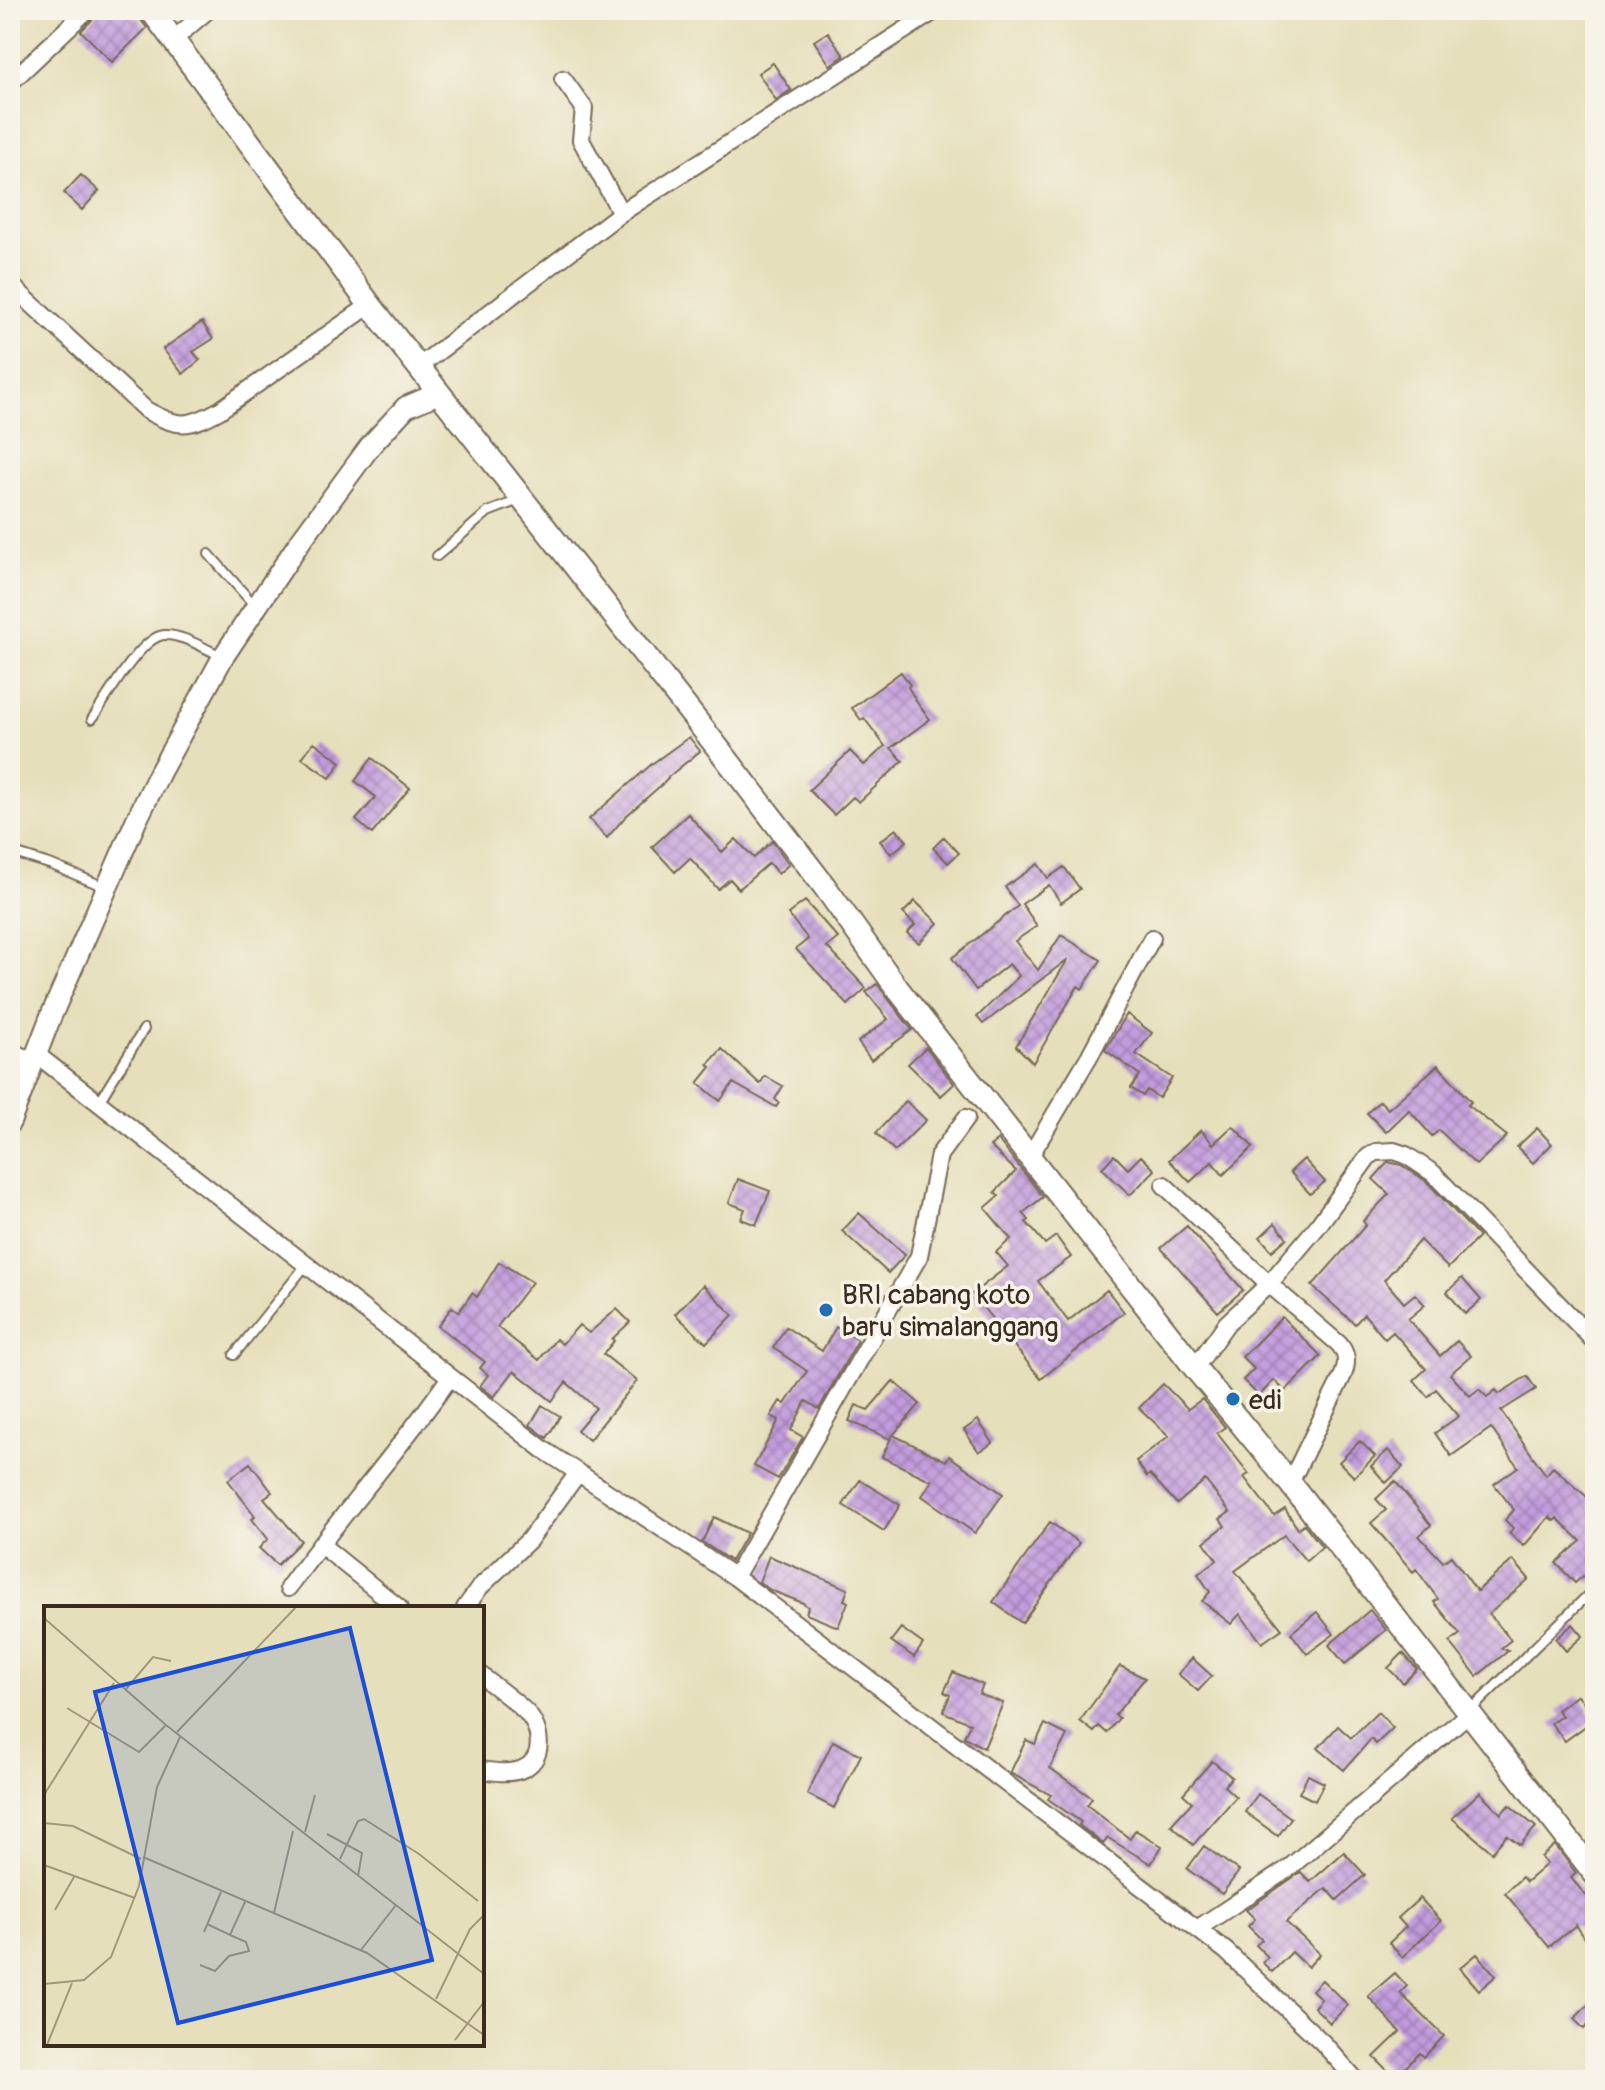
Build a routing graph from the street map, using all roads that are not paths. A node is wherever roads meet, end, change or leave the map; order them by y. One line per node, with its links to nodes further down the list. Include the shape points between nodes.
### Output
1 (87, 10): 7 (street)
2 (151, 10): 5 (main road)
3 (208, 10): 5 (street)
4 (936, 10): 8 (street)
5 (173, 40): 10 (main road)
6 (563, 79): 8 (street, via 584,108 581,140)
7 (10, 83)
8 (621, 213): 11 (street)
9 (10, 284): 10 (street, via 146,410 185,425 220,410)
10 (370, 305): 11 (main road)
11 (418, 367): 12 (main road)
12 (439, 393): 13 (main road); 16 (street, via 406,407 371,445)
13 (523, 498): 15 (lane, via 488,512); 26 (main road, via 789,839 897,988)
14 (209, 554): 16 (lane)
15 (437, 556)
16 (255, 607): 17 (street)
17 (223, 657): 18 (lane, via 172,636 155,638); 20 (street)
18 (92, 719)
19 (11, 852): 20 (lane)
20 (105, 888): 24 (street)
21 (1152, 938): 28 (street)
22 (144, 1029): 25 (lane)
23 (10, 1050): 24 (street)
24 (34, 1058): 25 (street); 27 (street)
25 (99, 1103): 30 (street)
26 (977, 1114): 28 (main road); 39 (street, via 939,1155 919,1256)
27 (10, 1122)
28 (1030, 1156): 34 (main road)
29 (1164, 1185): 31 (street)
30 (306, 1265): 33 (lane); 35 (street)
31 (1269, 1284): 32 (street, via 1368,1157 1394,1151 1433,1173); 34 (street, via 1227,1323); 37 (street, via 1339,1344 1347,1360)
32 (1595, 1342)
33 (234, 1355)
34 (1195, 1368): 37 (main road)
35 (450, 1377): 36 (street); 38 (street)
36 (578, 1473): 39 (street); 43 (street, via 529,1540)
37 (1290, 1483): 45 (main road)
38 (320, 1544): 40 (street); 42 (street)
39 (735, 1577): 48 (street)
40 (288, 1588)
41 (1595, 1588): 45 (lane)
42 (397, 1606)
43 (466, 1606)
44 (484, 1678): 46 (street, via 526,1713 540,1739 528,1766)
45 (1468, 1714): 47 (main road); 48 (street, via 1289,1868)
46 (484, 1770)
47 (1595, 1874)
48 (1197, 1929): 49 (street, via 1323,2043)
49 (1356, 2080)

